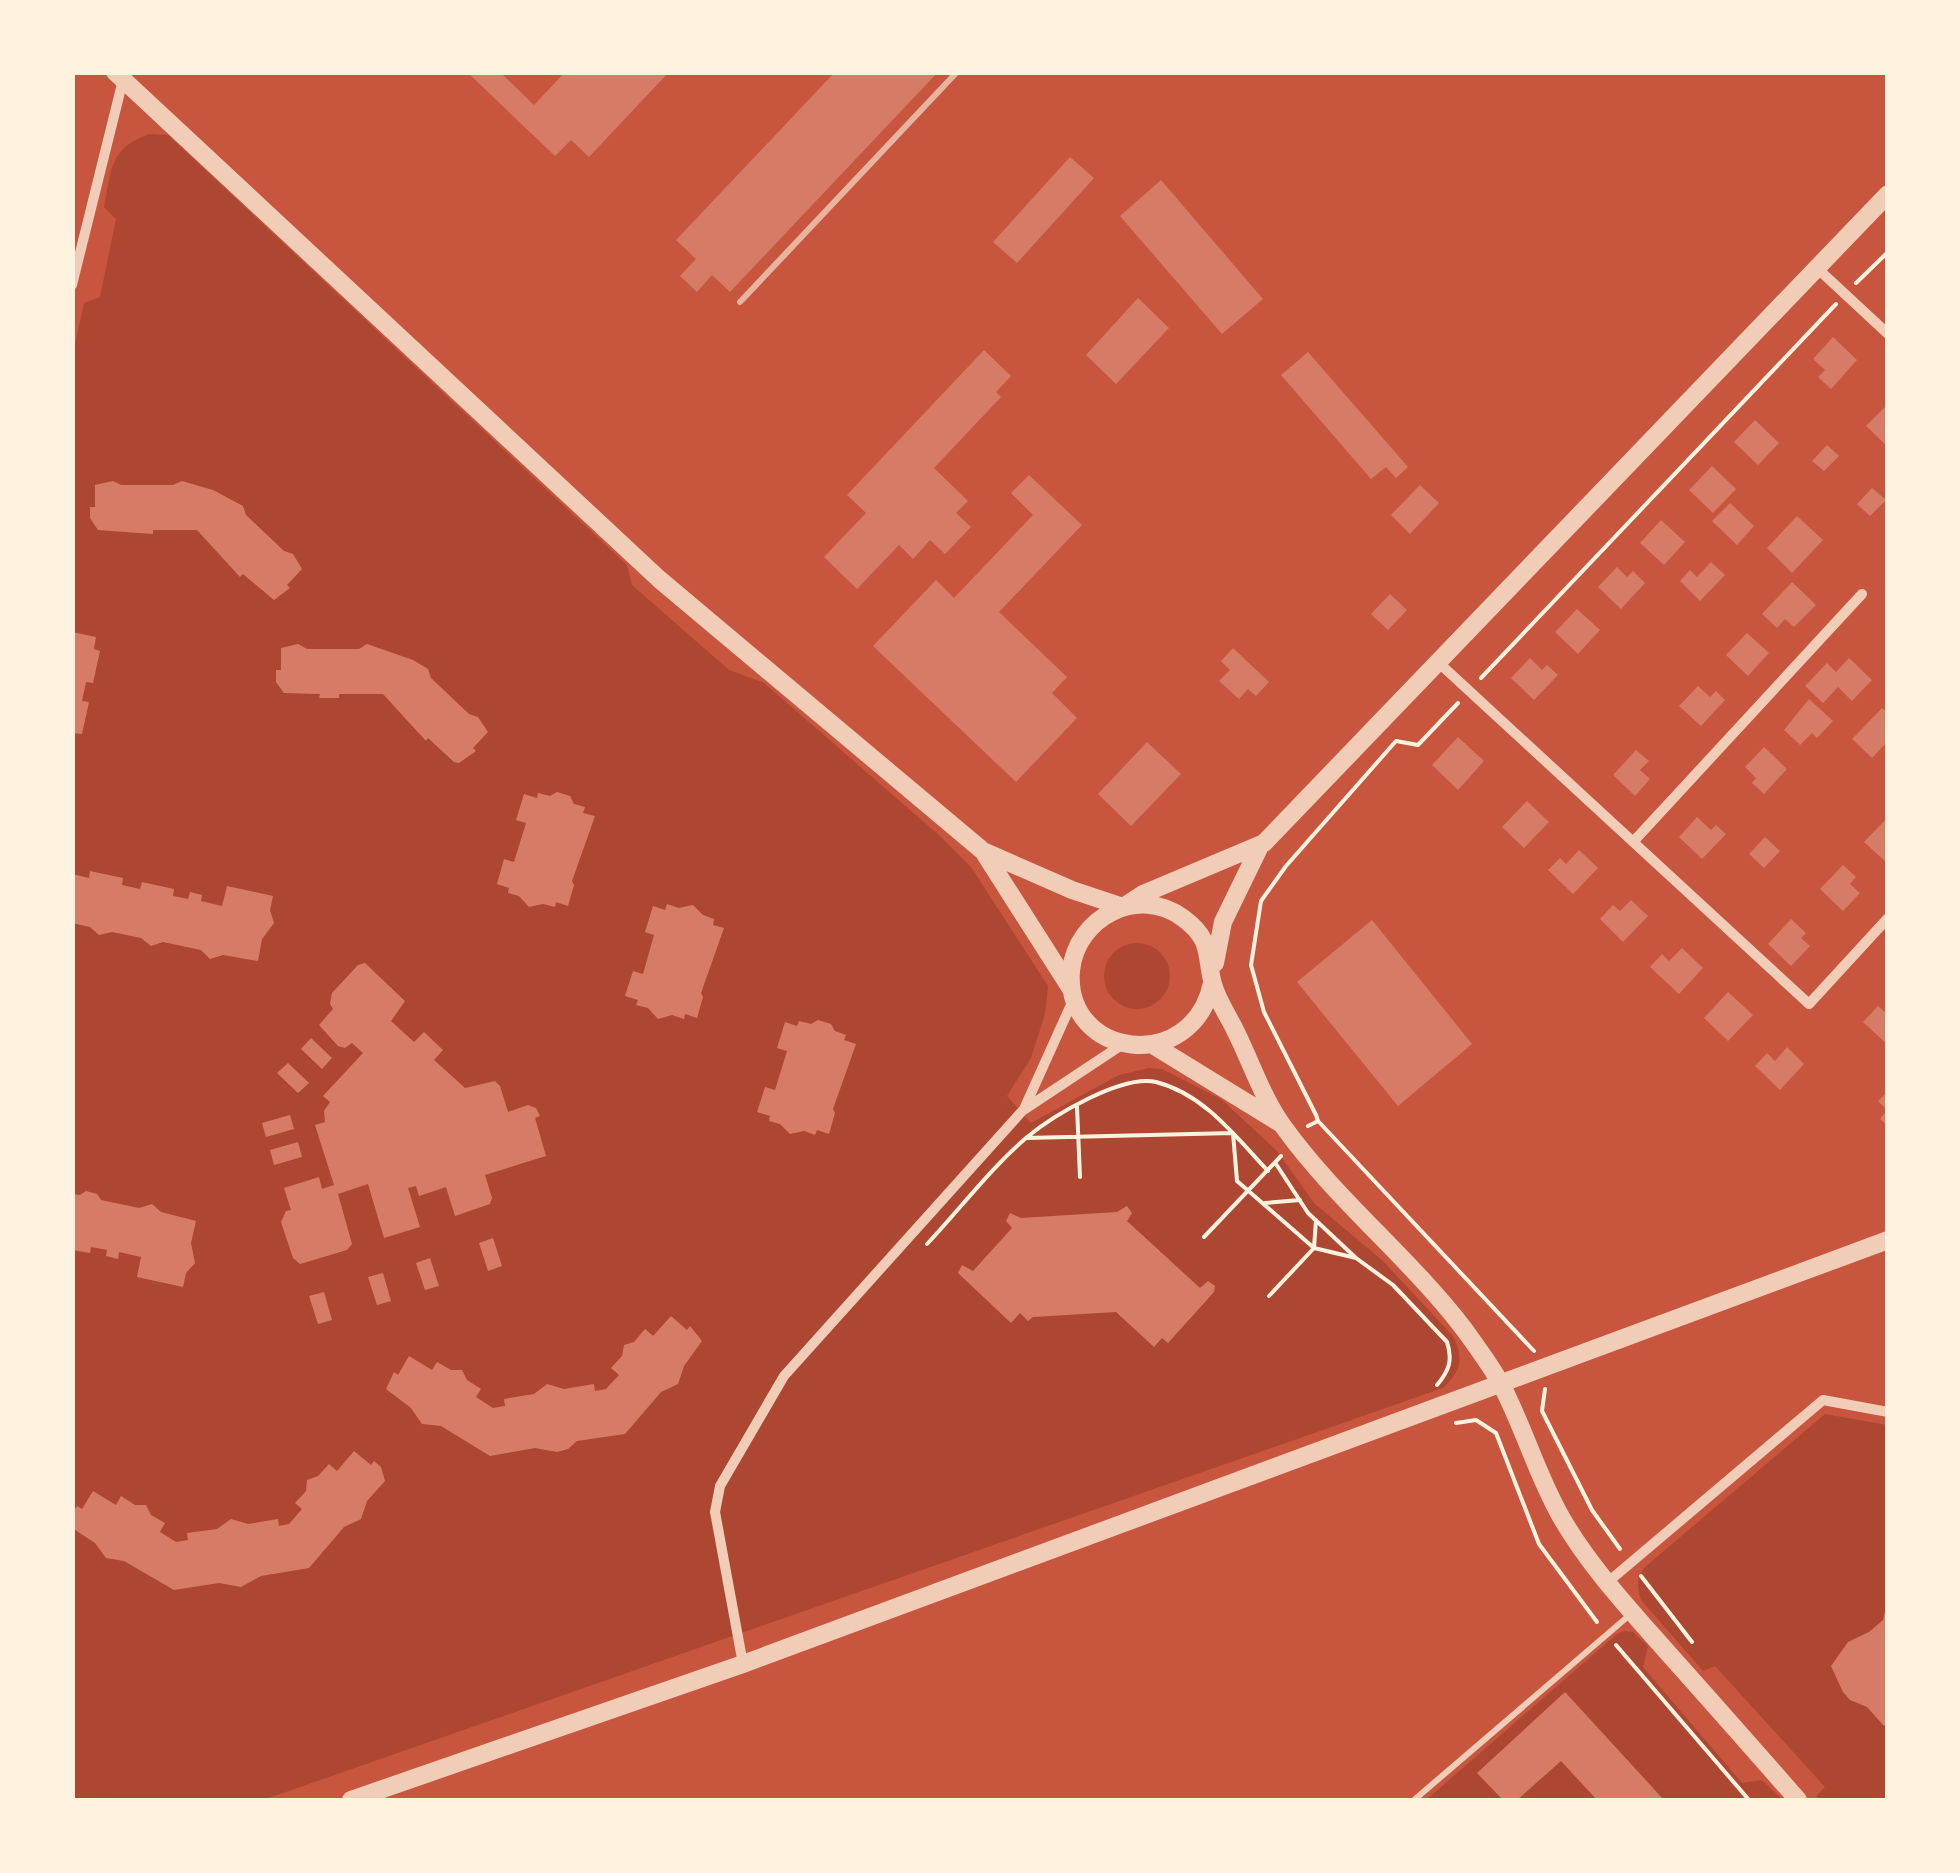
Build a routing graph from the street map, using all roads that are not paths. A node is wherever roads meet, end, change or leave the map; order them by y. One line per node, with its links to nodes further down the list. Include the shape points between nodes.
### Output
1 (119, 76): 4 (street); 10 (street, via 659,579)
2 (1888, 194): 3 (street)
3 (1818, 269): 5 (street); 7 (street)
4 (72, 285)
5 (1888, 334)
6 (1862, 594): 8 (street)
7 (1440, 663): 8 (street); 9 (street)
8 (1633, 842): 12 (street, via 1808,1004)
9 (1259, 848): 11 (street); 13 (street, via 1224,922)
10 (982, 850): 11 (street); 14 (street)
11 (1123, 907): 13 (street, via 1144,904 1179,915 1204,940); 14 (street, via 1085,933 1074,955)
12 (1888, 918)
13 (1212, 979): 16 (street, via 1192,1025); 18 (street)
14 (1073, 993): 15 (street, via 1089,1023); 17 (street)
15 (1123, 1044): 16 (street); 17 (street)
16 (1152, 1045): 18 (street)
17 (1024, 1109): 24 (street, via 784,1376 720,1486 714,1512)
18 (1281, 1123): 20 (street, via 1463,1328)
19 (1888, 1240): 20 (street)
20 (1501, 1384): 22 (street, via 1561,1517); 24 (street)
21 (1888, 1412): 22 (street, via 1823,1400)
22 (1608, 1582): 23 (street)
23 (1632, 1612): 25 (street); 27 (lane)
24 (743, 1664): 26 (street)
25 (1792, 1798)
26 (351, 1800)
27 (1414, 1800)

